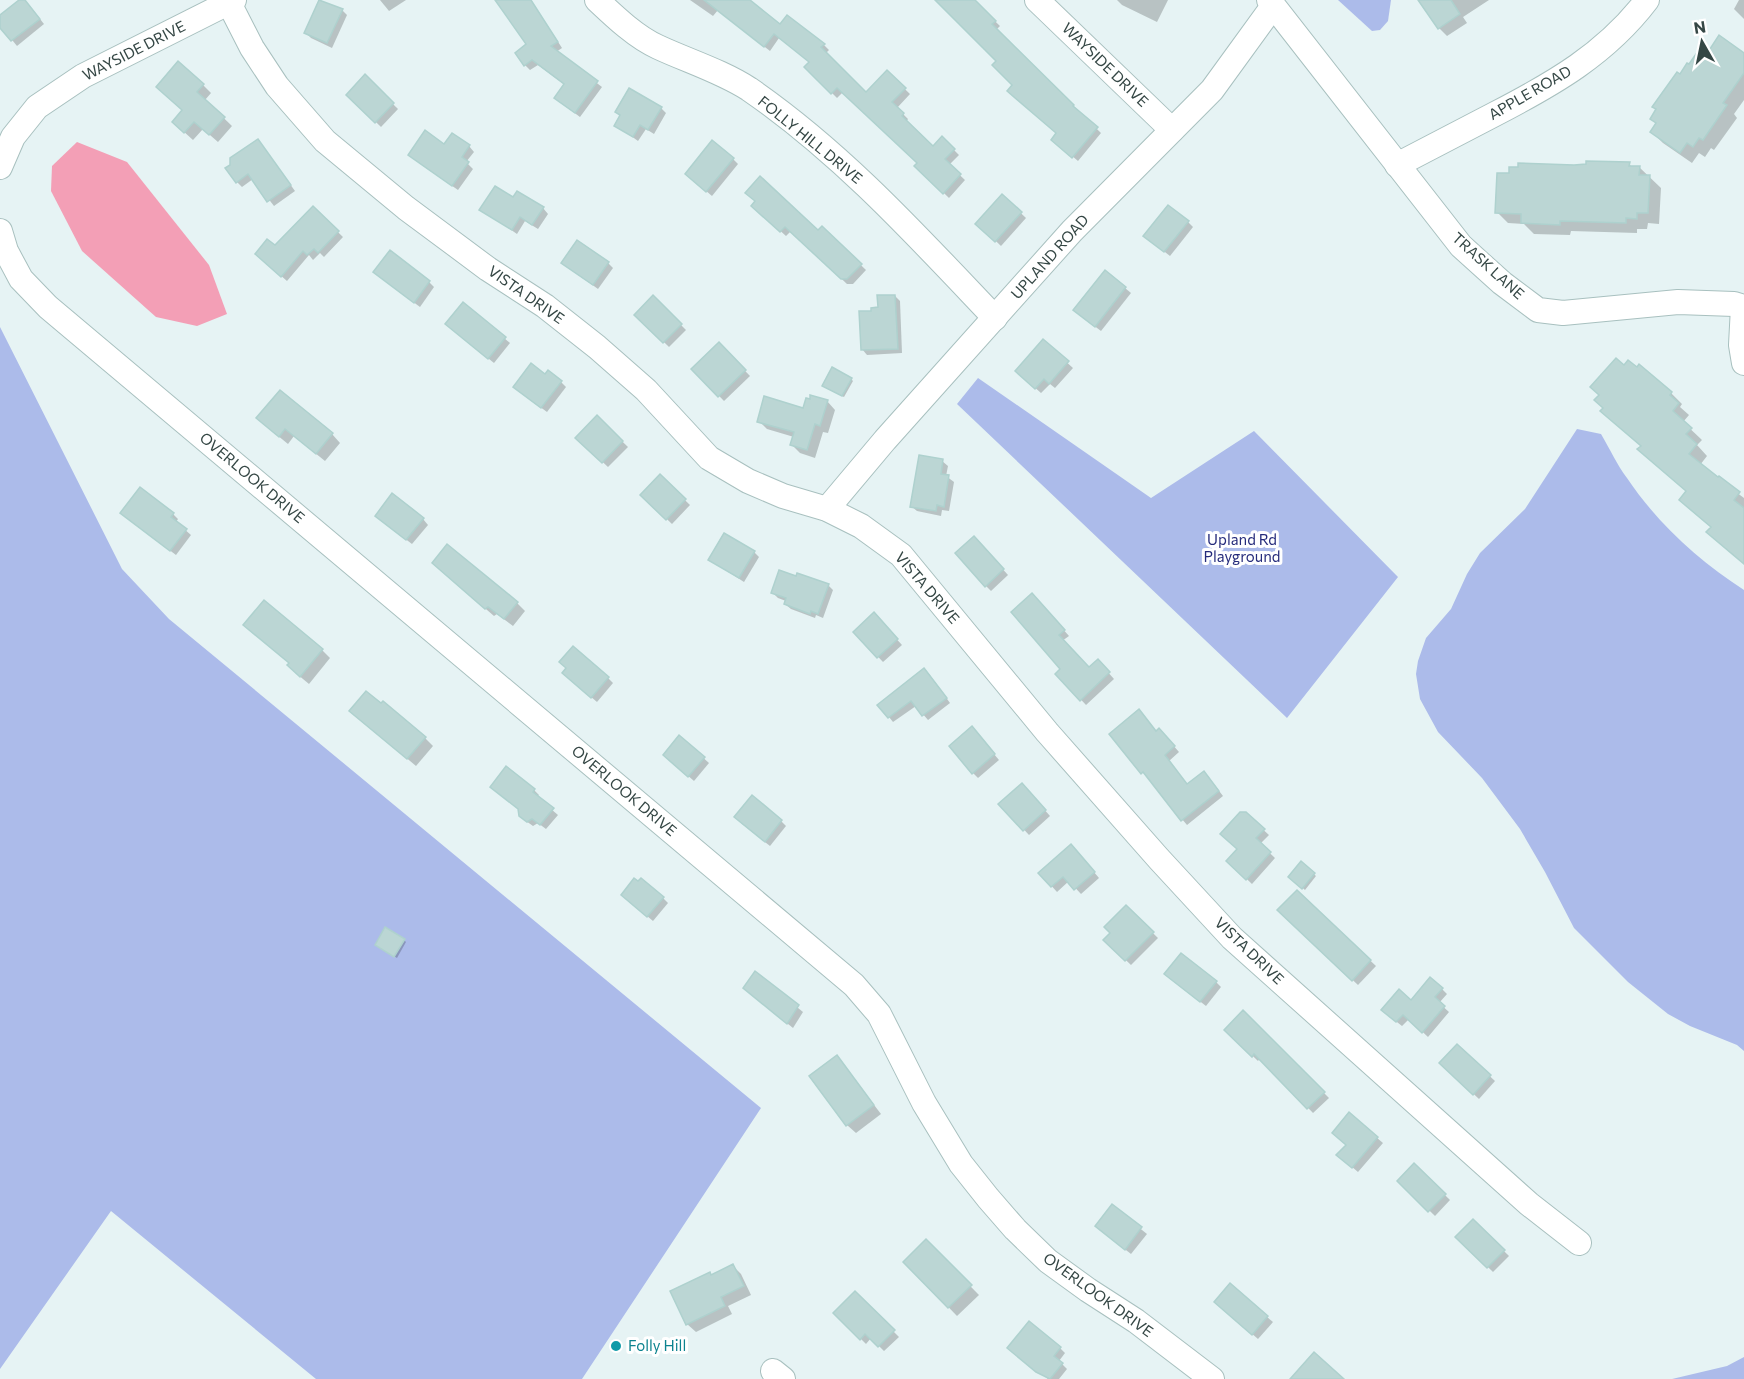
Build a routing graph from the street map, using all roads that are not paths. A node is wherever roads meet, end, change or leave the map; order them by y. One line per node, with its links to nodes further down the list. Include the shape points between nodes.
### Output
1 (597, 0): 11 (street, FOLLY HILL DRIVE, via 656,46 748,89 790,121 853,172)
2 (1037, 0): 6 (street, WAYSIDE DRIVE)
3 (1647, 0): 7 (street, APPLE ROAD, via 1629,24 1601,50 1552,84)
4 (231, 1): 8 (street, WAYSIDE DRIVE, via 83,76 37,107 13,137); 13 (street, VISTA DRIVE, via 252,48 277,86 325,141 406,208 597,347 646,390 709,459 783,496)
5 (1271, 3): 6 (street, UPLAND ROAD, via 1212,90); 7 (street, TRASK LANE)
6 (1172, 129): 11 (street, UPLAND ROAD, via 1072,231)
7 (1397, 165): 10 (street, TRASK LANE, via 1461,246 1538,310 1563,313 1678,302)
8 (0, 167)
9 (0, 231): 15 (street, OVERLOOK DRIVE, via 21,279 48,307 854,985 879,1014 924,1103 962,1164 1015,1229 1048,1261)
10 (1743, 307): 12 (street)
11 (995, 318): 13 (street, UPLAND ROAD)
12 (1744, 363)
13 (827, 509): 14 (street, VISTA DRIVE, via 861,526 901,555 1047,732 1232,938 1529,1204)
14 (1580, 1243)
15 (1212, 1379)

